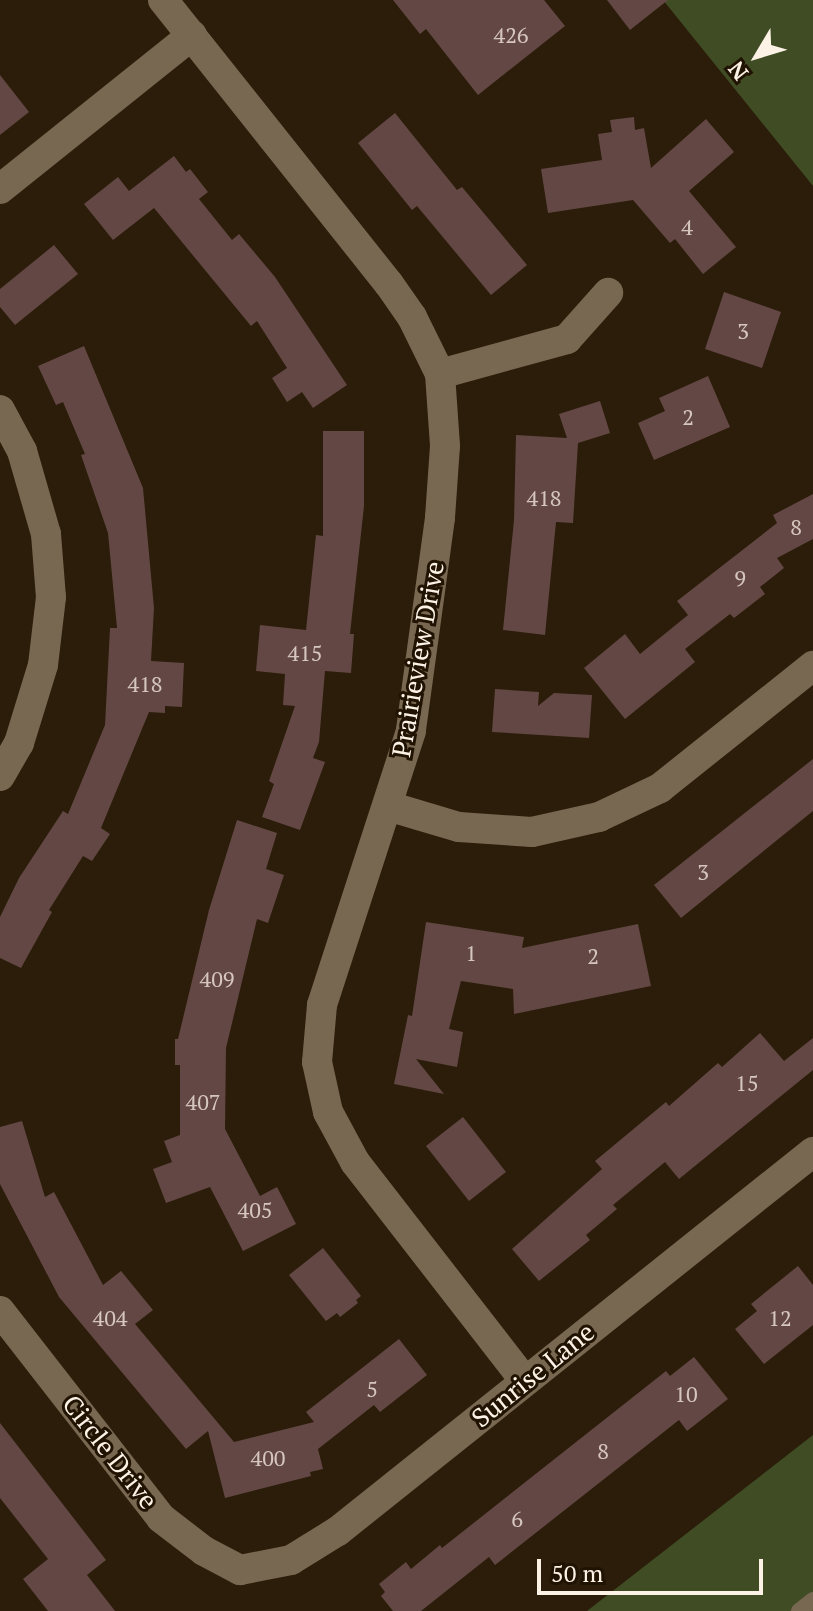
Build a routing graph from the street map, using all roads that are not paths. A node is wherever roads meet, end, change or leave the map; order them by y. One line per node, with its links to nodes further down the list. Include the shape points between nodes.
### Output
1 (163, 0): 2 (street, Prairieview Drive)
2 (192, 35): 3 (street); 5 (street, Prairieview Drive, via 389,284)
3 (0, 189)
4 (608, 293): 5 (street, via 567,339)
5 (440, 374): 9 (street, Prairieview Drive, via 445,446 428,621 411,731)
6 (0, 410): 8 (street, via 22,451 46,534 51,597 43,665 19,743)
7 (813, 666): 9 (street, via 660,788 599,817 532,832 459,827)
8 (0, 776)
9 (388, 806): 12 (street, Prairieview Drive, via 322,1005 317,1062 328,1112 355,1162)
10 (813, 1152): 12 (street, Sunrise Lane)
11 (0, 1311): 13 (street, Circle Drive, via 161,1518)
12 (525, 1381): 13 (street, Sunrise Lane, via 338,1531 291,1560)
13 (240, 1570)
14 (813, 1600): 15 (lane)
15 (799, 1611)

